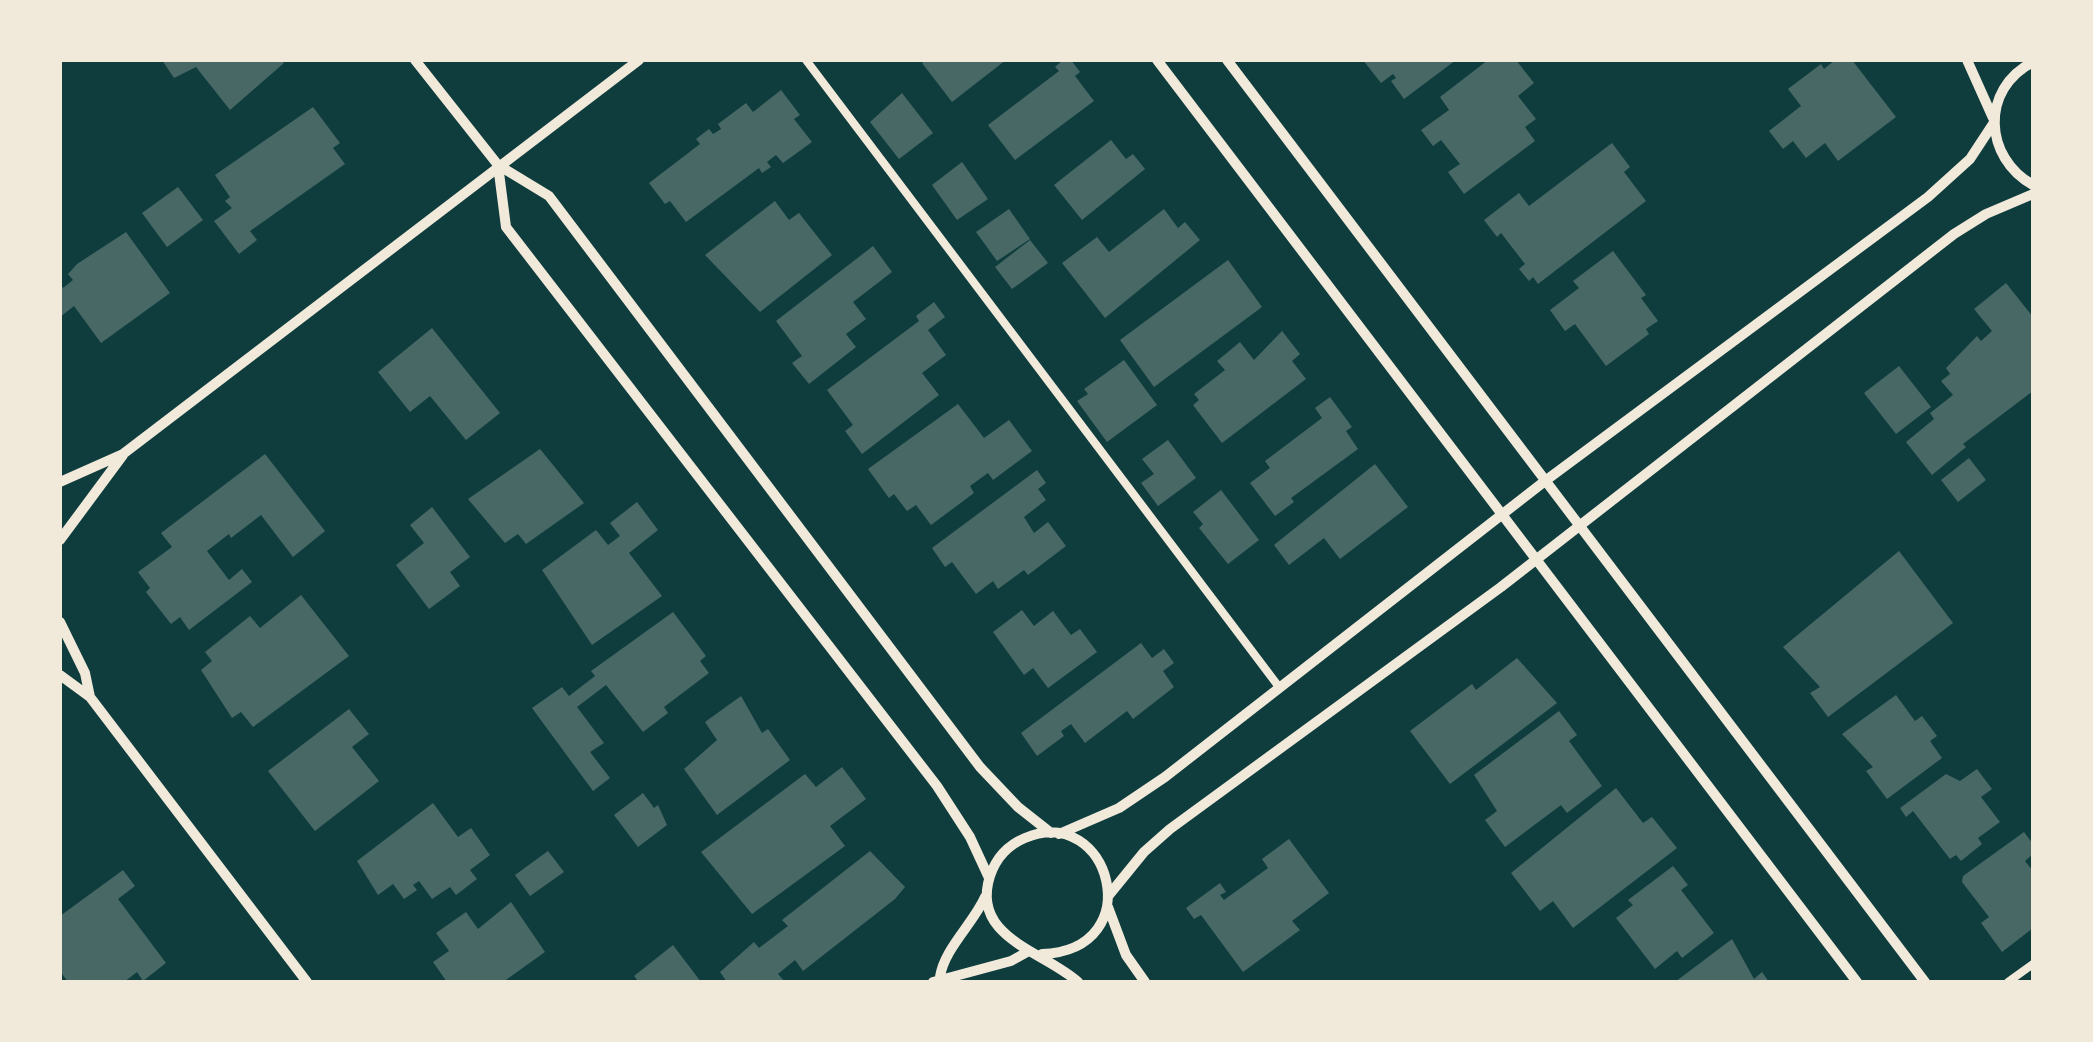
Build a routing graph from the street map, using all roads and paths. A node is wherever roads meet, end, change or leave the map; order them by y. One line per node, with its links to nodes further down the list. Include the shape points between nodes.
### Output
1 (415, 60): 9 (street)
2 (639, 60): 9 (street)
3 (806, 60): 21 (lane)
4 (1157, 60): 15 (street)
5 (1227, 60): 14 (street)
6 (1967, 60): 8 (street)
7 (2033, 62): 8 (street, via 2006,84)
8 (1994, 122): 10 (street, via 2000,153); 14 (street, via 1970,159 1928,197)
9 (498, 165): 12 (street); 23 (street, via 549,196 980,767); 24 (street, via 506,227 937,786)
10 (2033, 185)
11 (2033, 194): 16 (street, via 1954,234)
12 (123, 454): 13 (street); 17 (street)
13 (60, 482)
14 (1545, 482): 15 (street); 16 (street)
15 (1502, 515): 18 (street); 21 (street)
16 (1579, 526): 18 (street); 35 (street)
17 (60, 540)
18 (1536, 559): 26 (street, via 1170,829 1144,852); 34 (street)
19 (60, 622): 22 (street)
20 (60, 675): 22 (street)
21 (1279, 687): 23 (street, via 1134,799)
22 (90, 696): 31 (street)
23 (1055, 833): 24 (street, via 1034,834 1005,850); 26 (street, via 1090,849 1101,862)
24 (989, 878): 25 (street)
25 (987, 893): 27 (street, via 994,922); 30 (street, via 969,930 942,960)
26 (1109, 902): 28 (street, via 1090,938 1060,954); 33 (street, via 1120,941)
27 (1029, 951): 28 (street); 30 (street, via 958,978)
28 (1042, 954): 32 (street)
29 (2033, 964): 36 (lane)
30 (937, 979)
31 (307, 982)
32 (1078, 982)
33 (1145, 982)
34 (1857, 982)
35 (1925, 982)
36 (2008, 982)

